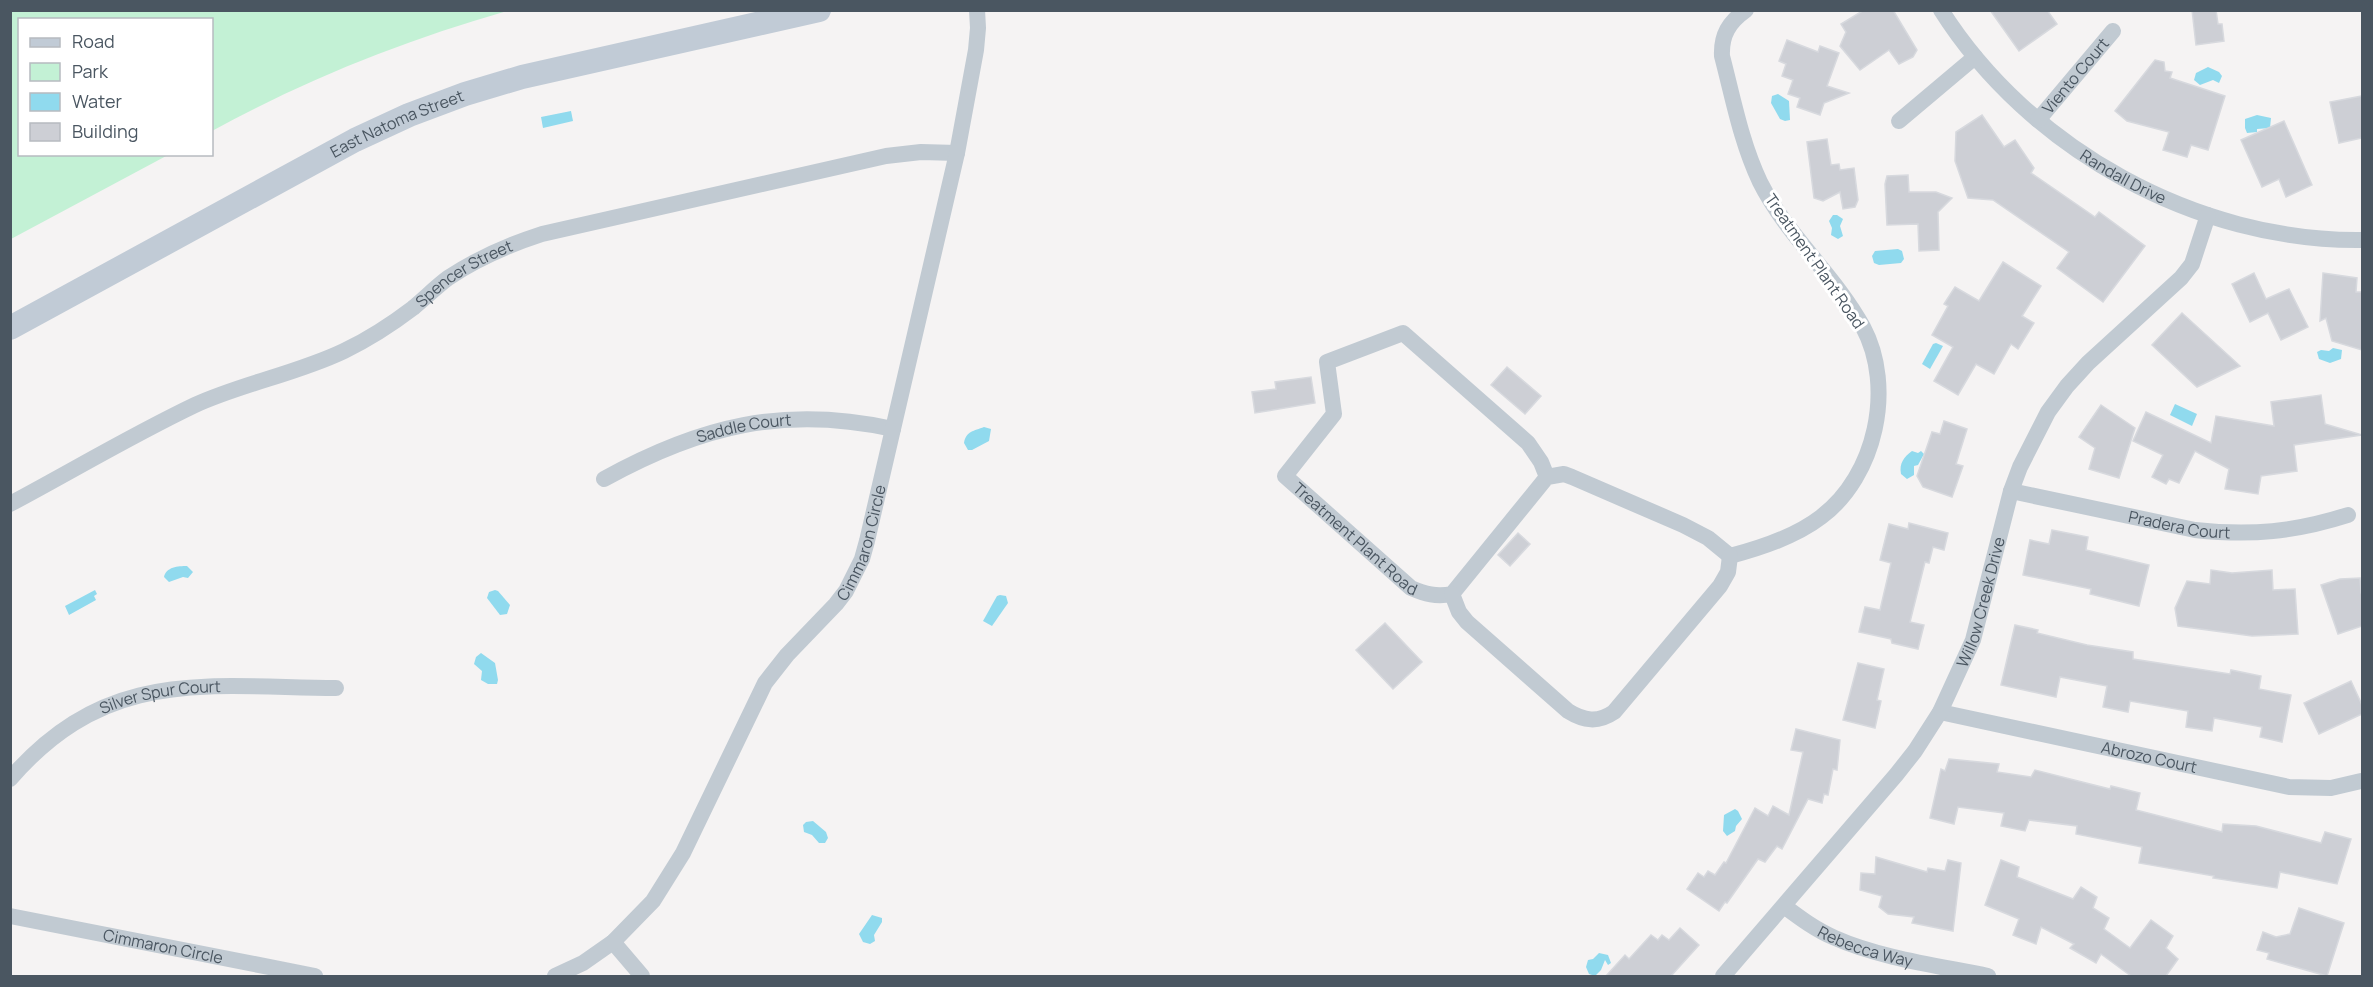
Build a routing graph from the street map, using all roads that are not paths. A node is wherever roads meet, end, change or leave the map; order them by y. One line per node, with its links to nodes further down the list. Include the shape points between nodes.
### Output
1 (819, 10): 12 (main road, East Natoma Street, via 522,77 409,115 355,140)
2 (977, 10): 9 (street, Cimmaron Circle, via 976,50)
3 (1746, 10): 19 (street, Treatment Plant Road, via 1733,20 1721,46 1743,142 1781,219 1849,303 1864,329 1872,348 1879,399 1869,450 1837,502 1800,530)
4 (1941, 10): 6 (street, Randall Drive)
5 (2113, 31): 7 (street, Viento Court)
6 (1975, 57): 7 (street, Randall Drive); 8 (street)
7 (2038, 120): 10 (street, Randall Drive, via 2079,152 2125,180)
8 (1899, 121)
9 (957, 153): 13 (street, Cimmaron Circle); 17 (street, Spencer Street, via 886,156 504,246 455,274 380,331 345,350 194,406)
10 (2208, 215): 11 (street, Randall Drive, via 2303,237); 16 (street, Willow Creek Drive, via 2192,264 2181,278 2088,363 2048,411)
11 (2362, 240)
12 (10, 328)
13 (893, 429): 15 (street, Saddle Court, via 819,419 752,423 674,444); 27 (street, Cimmaron Circle, via 856,573 836,604 765,683 668,879 653,902)
14 (1547, 477): 19 (street, via 1572,477 1683,525); 20 (street); 20 (street, Treatment Plant Road, via 1528,443 1403,333 1327,362 1334,414 1285,476 1411,588 1425,594)
15 (604, 479)
16 (2011, 491): 18 (street, Pradera Court, via 2226,534 2289,531); 22 (street, Willow Creek Drive, via 1973,640)
17 (10, 504)
18 (2348, 515)
19 (1730, 556): 20 (street, via 1728,572 1720,586 1614,712 1593,720 1568,711 1475,629 1459,612)
20 (1452, 594)
21 (336, 688): 23 (street, Silver Spur Court, via 196,687 131,696 100,707 57,732)
22 (1940, 712): 24 (street, Abrozo Court, via 2289,787 2331,788); 25 (street, Willow Creek Drive, via 1896,776)
23 (10, 779)
24 (2361, 781)
25 (1784, 906): 31 (street, Willow Creek Drive); 32 (street, Rebecca Way, via 1834,938 1862,948)
26 (10, 916): 28 (street, Cimmaron Circle)
27 (613, 942): 29 (street, Cimmaron Circle); 30 (street)
28 (315, 976)
29 (555, 976)
30 (642, 976)
31 (1723, 976)
32 (1988, 976)

